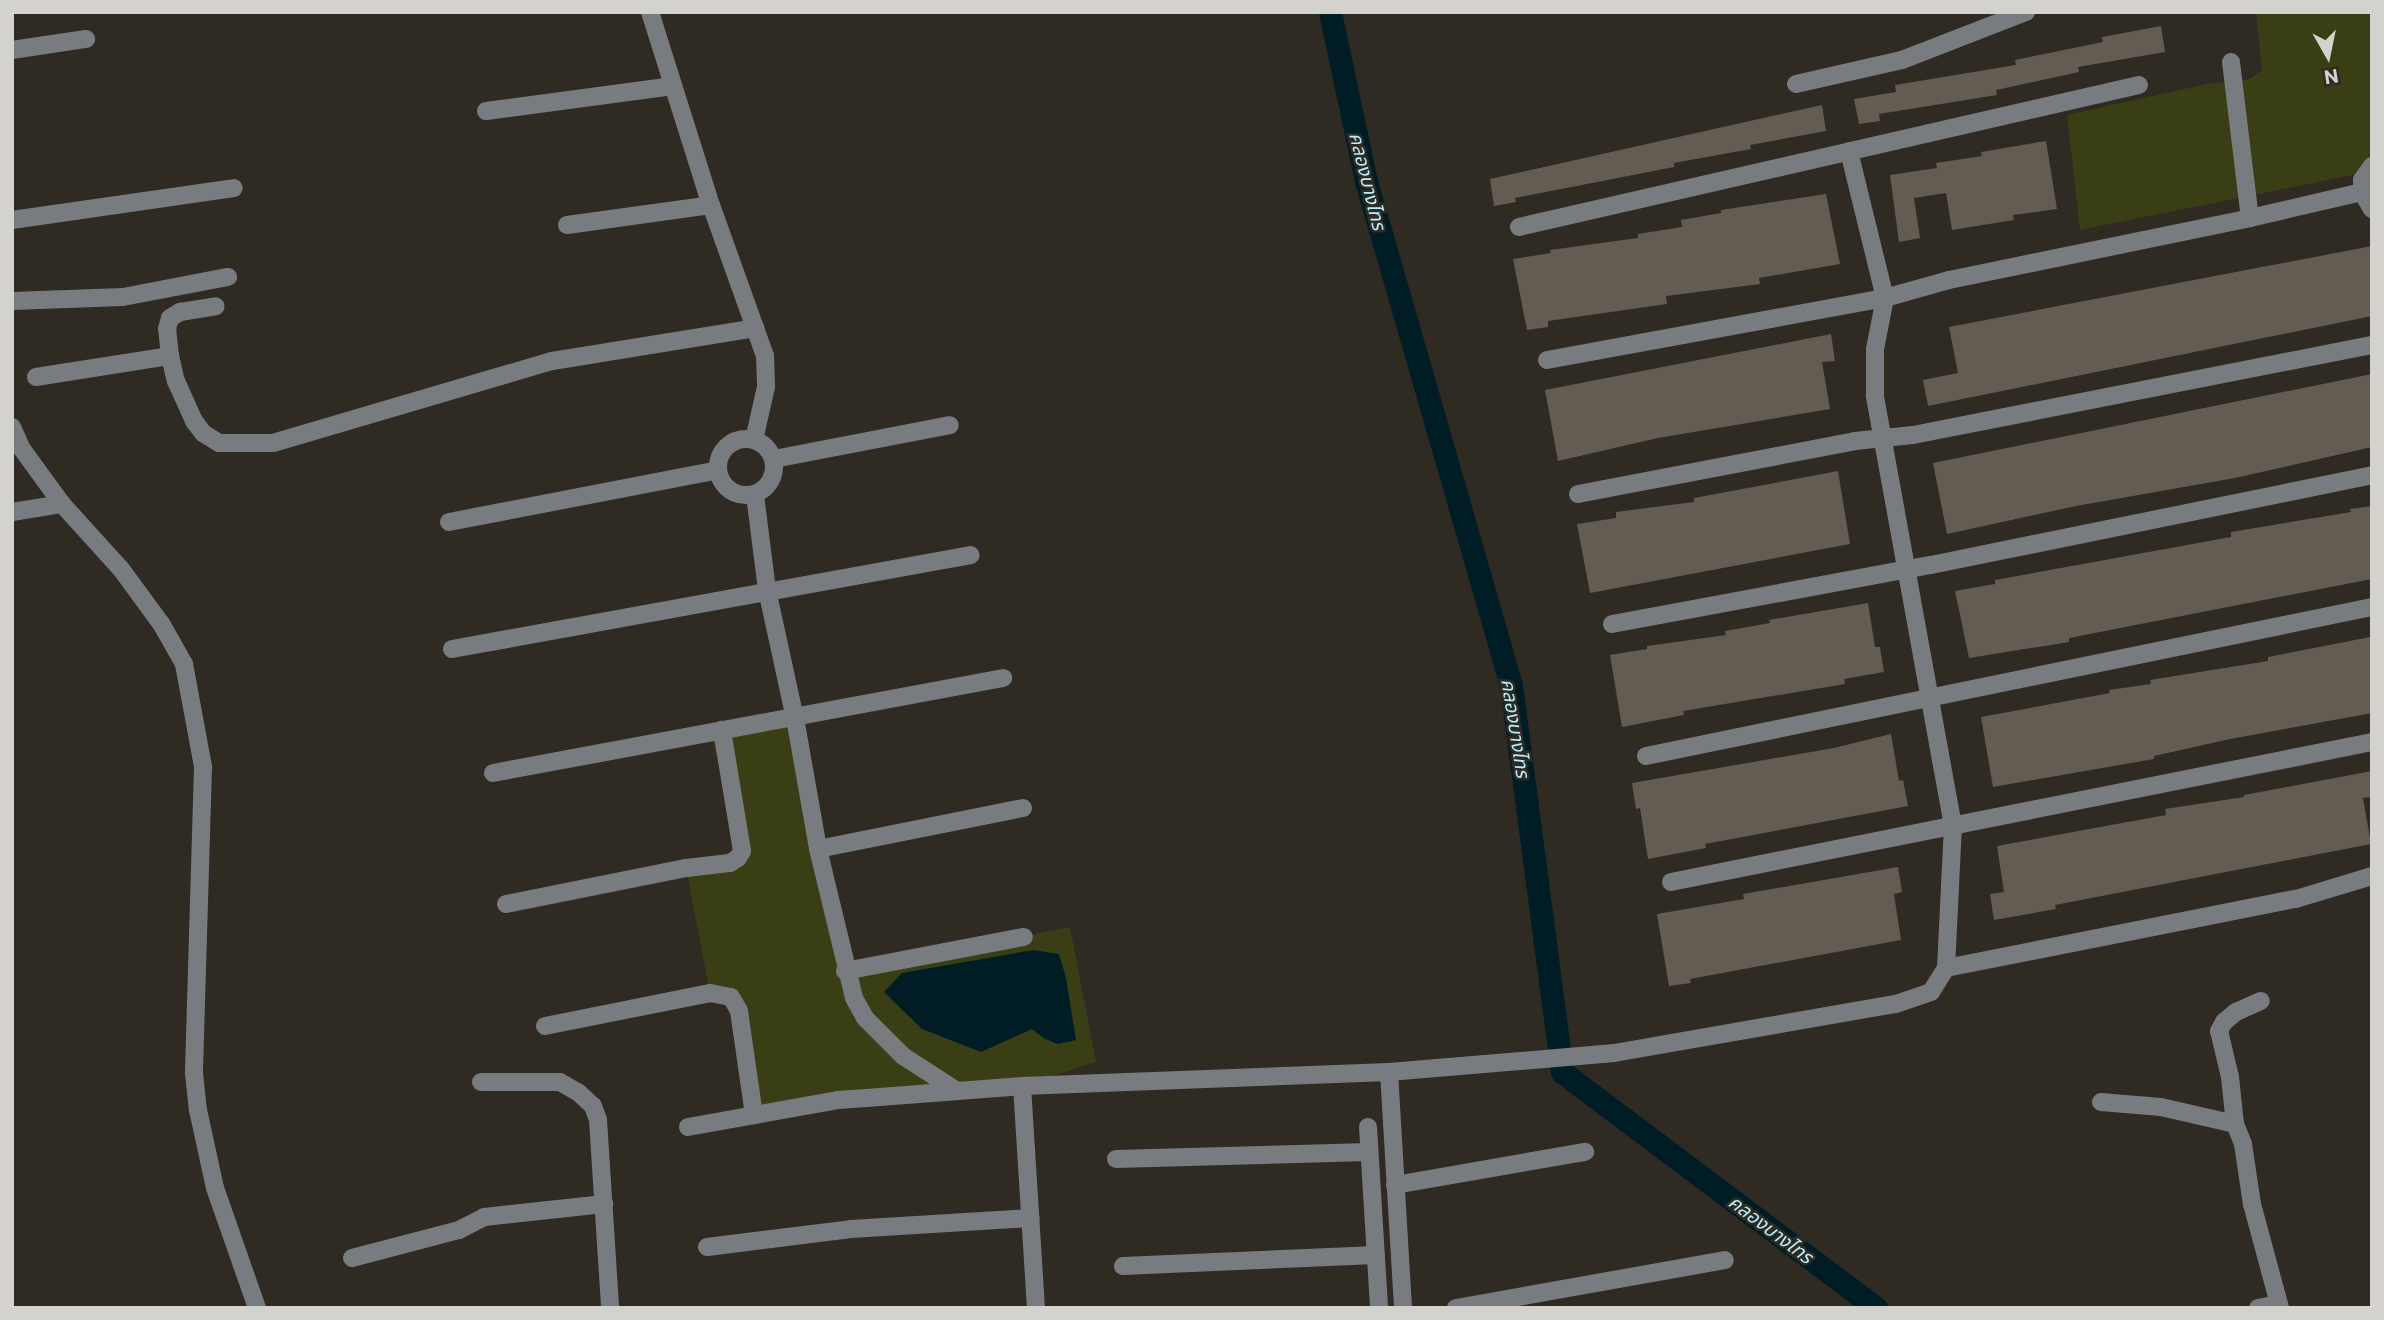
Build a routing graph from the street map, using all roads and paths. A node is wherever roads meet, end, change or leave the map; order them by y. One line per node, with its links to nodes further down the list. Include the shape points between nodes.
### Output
1 (650, 12): 8 (street)
2 (2026, 12): 6 (street, via 1902,60)
3 (86, 39): 4 (street)
4 (12, 50)
5 (2231, 62): 16 (street)
6 (1796, 84)
7 (2139, 85): 10 (street)
8 (673, 86): 9 (street); 14 (street)
9 (485, 111)
10 (1849, 151): 19 (street); 21 (street)
11 (2372, 166): 13 (street, via 2362,180)
12 (234, 188): 17 (street)
13 (2362, 192): 15 (street); 16 (street)
14 (711, 205): 18 (street); 24 (street)
15 (2372, 209)
16 (2250, 218): 21 (street, via 1949,280)
17 (12, 220)
18 (567, 225)
19 (1518, 227)
20 (228, 277): 22 (street, via 123,297)
21 (1885, 298): 27 (street); 31 (street, via 1875,360 1875,395)
22 (12, 301)
23 (216, 306): 26 (street, via 170,318)
24 (755, 328): 26 (street, via 552,361 273,443 219,443 203,433 176,382); 32 (street, via 765,356 766,387)
25 (2372, 345): 31 (street)
26 (170, 356): 28 (street)
27 (1546, 360)
28 (36, 377)
29 (950, 425): 33 (street)
30 (12, 427): 38 (street, via 22,449)
31 (1883, 438): 36 (street); 42 (street)
32 (754, 440): 33 (street); 34 (street, via 740,439 728,445)
33 (774, 459): 37 (street, via 772,481)
34 (718, 470): 37 (street, via 724,485 738,495); 40 (street)
35 (2372, 475): 42 (street)
36 (1578, 494)
37 (755, 495): 43 (street)
38 (62, 504): 39 (street); 86 (street, via 121,569 184,664 203,767 194,1073 198,1110 215,1188)
39 (12, 512)
40 (449, 522)
41 (971, 555): 43 (street)
42 (1907, 569): 45 (street); 48 (street)
43 (767, 590): 46 (street); 49 (street)
44 (2372, 607): 48 (street)
45 (1612, 624)
46 (452, 649)
47 (1003, 678): 49 (street)
48 (1930, 698): 52 (street); 55 (street)
49 (795, 718): 50 (street); 56 (street)
50 (722, 730): 53 (street); 59 (street, via 741,851 738,858)
51 (2372, 742): 55 (street)
52 (1646, 756)
53 (493, 773)
54 (1023, 808): 56 (street)
55 (1953, 826): 58 (street); 61 (street)
56 (818, 849): 62 (street)
57 (2372, 876): 61 (street, via 2296,900)
58 (1671, 882)
59 (506, 904)
60 (1024, 937): 62 (street)
61 (1946, 968): 65 (street, via 1931,992 1896,1004 1614,1053)
62 (845, 971): 68 (street, via 865,1018 903,1056)
63 (2261, 1001): 71 (street, via 2236,1012 2219,1031)
64 (545, 1026): 70 (street, via 710,993 731,997 739,1011)
65 (1389, 1072): 67 (street); 77 (street)
66 (481, 1082): 78 (street, via 560,1082 593,1106)
67 (1022, 1086): 68 (street); 79 (street)
68 (957, 1091): 70 (street, via 838,1100)
69 (2101, 1102): 71 (street, via 2180,1110)
70 (754, 1115): 72 (street)
71 (2235, 1124): 85 (street)
72 (688, 1127)
73 (1368, 1127): 74 (street)
74 (1369, 1152): 76 (street); 81 (street)
75 (1586, 1152): 77 (street)
76 (1116, 1159)
77 (1395, 1185): 90 (street)
78 (604, 1204): 82 (street, via 484,1217 459,1230); 87 (street)
79 (1031, 1218): 80 (street, via 851,1228); 88 (street)
80 (708, 1247)
81 (1376, 1255): 84 (street); 89 (street)
82 (352, 1258)
83 (1725, 1260): 91 (street)
84 (1123, 1266)
85 (2280, 1306): 92 (street)
86 (257, 1308)
87 (610, 1308)
88 (1036, 1308)
89 (1379, 1308)
90 (1403, 1308)
91 (1456, 1308)
92 (2258, 1308)

